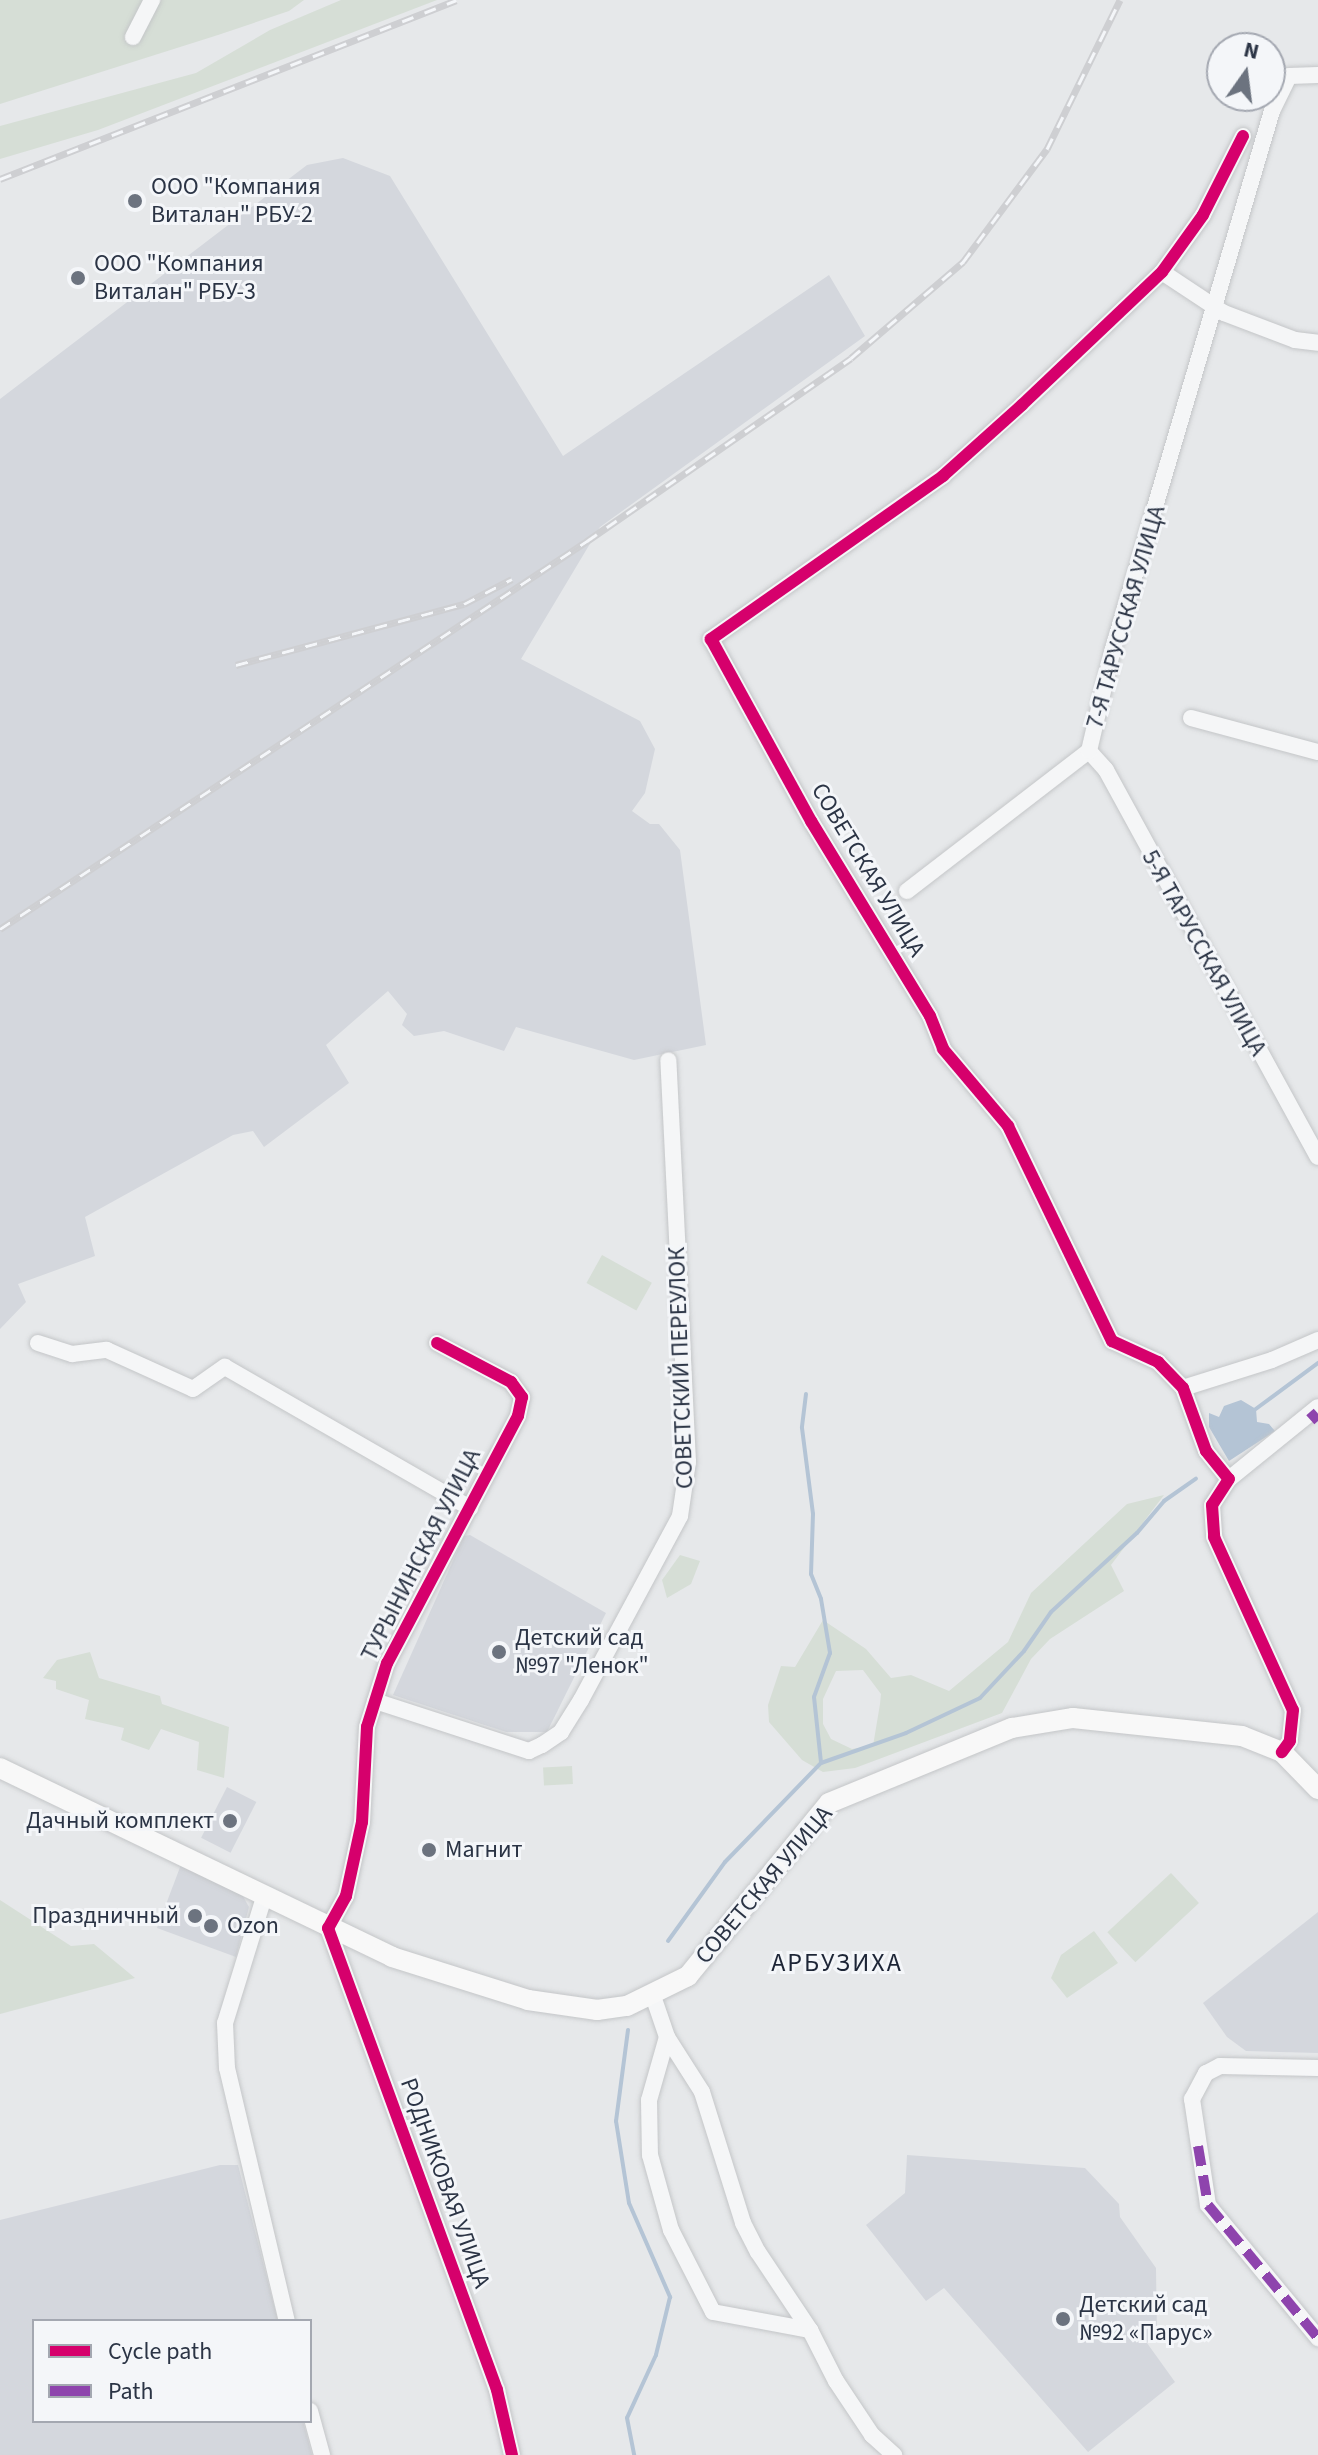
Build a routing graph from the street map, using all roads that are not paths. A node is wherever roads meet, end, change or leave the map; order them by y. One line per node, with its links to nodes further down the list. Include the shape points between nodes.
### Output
1 (152, 0): 2 (street)
2 (133, 37)
3 (1318, 75): 6 (street, 7-Я ТАРУССКАЯ УЛИЦА, via 1289,76 1272,111)
4 (1243, 136): 5 (street, СОВЕТСКАЯ УЛИЦА, via 1203,215)
5 (1162, 272): 6 (street); 17 (street, СОВЕТСКАЯ УЛИЦА, via 943,476 711,639 811,821 930,1016 943,1049 1008,1126 1112,1341 1158,1362)
6 (1215, 309): 7 (street, via 1295,340); 9 (street, 7-Я ТАРУССКАЯ УЛИЦА, via 1113,649)
7 (1318, 343)
8 (1191, 718): 10 (street)
9 (1089, 751): 11 (street, 7-Я ТАРУССКАЯ УЛИЦА); 13 (street, 5-Я ТАРУССКАЯ УЛИЦА, via 1106,770)
10 (1318, 752)
11 (907, 891)
12 (668, 1060): 21 (street, СОВЕТСКИЙ ПЕРЕУЛОК, via 688,1462 680,1516 581,1700 561,1732 542,1745 529,1751)
13 (1318, 1157)
14 (1318, 1340): 17 (street)
15 (38, 1343): 20 (street, via 72,1354 107,1350 193,1389 225,1367)
16 (437, 1343): 20 (street, ТУРЫНИНСКАЯ УЛИЦА, via 511,1382 522,1397 518,1416)
17 (1183, 1388): 19 (street, СОВЕТСКАЯ УЛИЦА, via 1206,1451)
18 (1315, 1413): 19 (street)
19 (1229, 1479): 22 (street, via 1212,1505 1214,1537 1293,1710 1290,1741)
20 (470, 1508): 21 (street, ТУРЫНИНСКАЯ УЛИЦА, via 387,1663)
21 (375, 1701): 26 (street, ТУРЫНИНСКАЯ УЛИЦА, via 367,1727 362,1822 346,1896)
22 (1282, 1752): 24 (main road, СОВЕТСКАЯ УЛИЦА); 27 (main road, СОВЕТСКАЯ УЛИЦА, via 1242,1736 1202,1729 1073,1718 1012,1728 935,1755 829,1803 715,1947 688,1976)
23 (0, 1768): 25 (main road, СОВЕТСКАЯ УЛИЦА)
24 (1318, 1789)
25 (265, 1894): 26 (main road, СОВЕТСКАЯ УЛИЦА); 30 (street, via 225,2023 227,2068)
26 (328, 1928): 27 (main road, СОВЕТСКАЯ УЛИЦА, via 392,1957 564,2008 627,2006); 35 (street, РОДНИКОВАЯ УЛИЦА, via 497,2390)
27 (653, 1996): 28 (street)
28 (667, 2037): 31 (street, via 702,2092 743,2223); 31 (street, via 649,2100 650,2155 671,2230 713,2312)
29 (1318, 2068): 32 (street, via 1220,2066 1206,2073 1192,2099 1208,2205)
30 (287, 2319)
31 (810, 2330): 36 (street, via 872,2435)
32 (1318, 2338)
33 (312, 2418): 34 (street)
34 (322, 2455)
35 (512, 2455)
36 (894, 2455)

